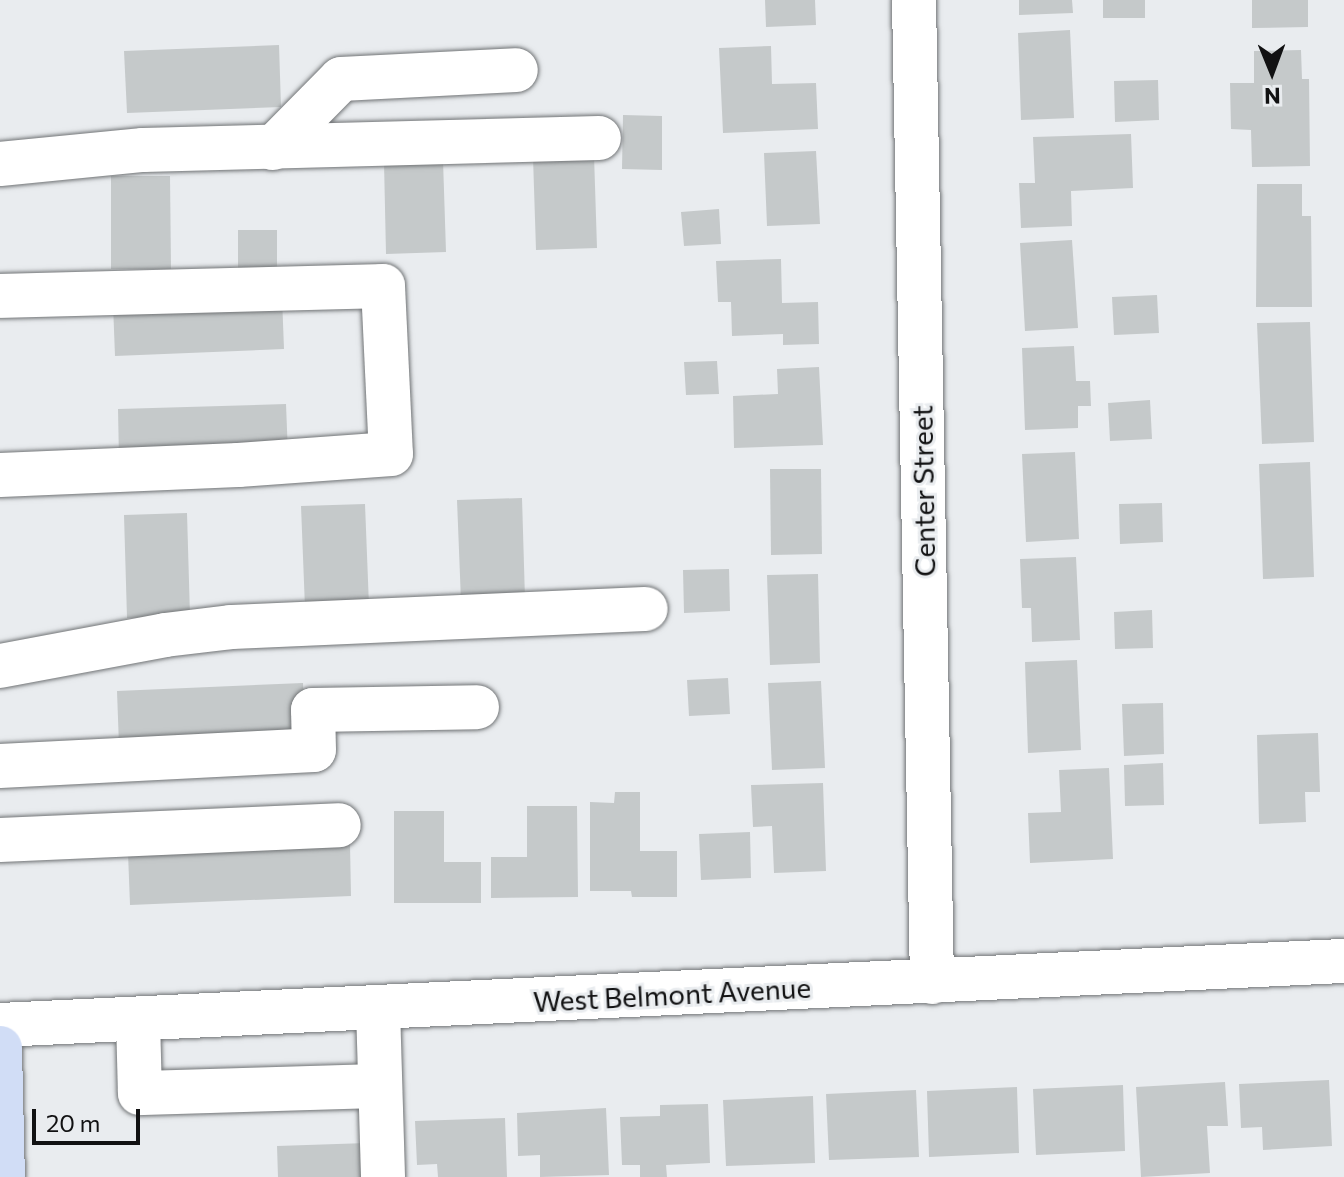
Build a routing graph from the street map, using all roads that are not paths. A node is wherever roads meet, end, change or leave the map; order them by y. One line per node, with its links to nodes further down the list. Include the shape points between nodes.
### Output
1 (914, 0): 15 (street, Center Street)
2 (516, 70): 4 (street, via 341,79)
3 (599, 138): 4 (street)
4 (273, 148): 5 (street, via 143,150)
5 (0, 164)
6 (0, 296): 7 (street, via 383,286 391,454)
7 (0, 475)
8 (646, 609): 9 (street, via 231,627)
9 (0, 666)
10 (477, 707): 11 (street, via 313,710 314,750)
11 (0, 766)
12 (339, 825): 13 (street)
13 (0, 840)
14 (1344, 961): 15 (street, West Belmont Avenue)
15 (932, 982): 16 (street, West Belmont Avenue)
16 (378, 1008): 17 (street, West Belmont Avenue); 20 (street)
17 (138, 1019): 18 (street, West Belmont Avenue); 20 (street, via 140,1093)
18 (0, 1025)
19 (0, 1048): 21 (main road)
20 (380, 1086): 22 (street)
21 (3, 1177)
22 (383, 1177)

